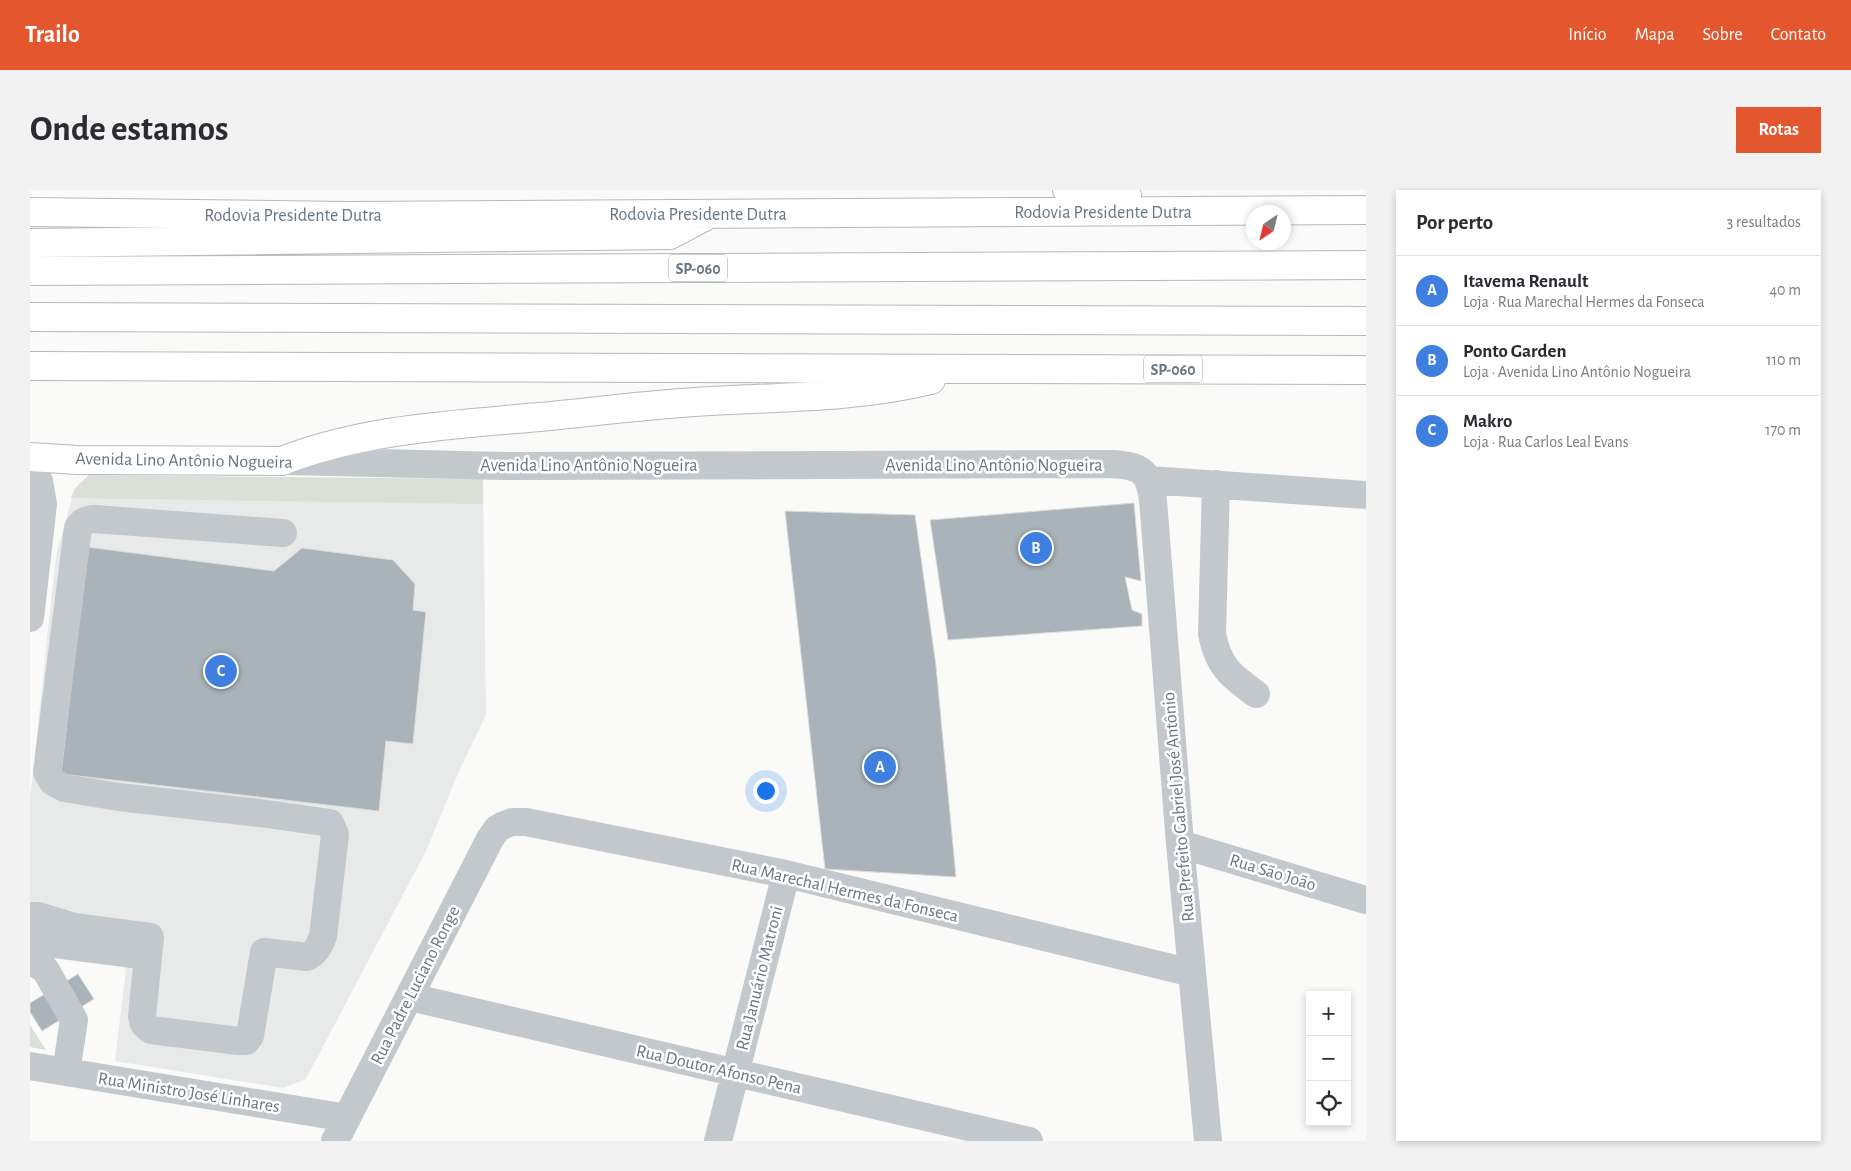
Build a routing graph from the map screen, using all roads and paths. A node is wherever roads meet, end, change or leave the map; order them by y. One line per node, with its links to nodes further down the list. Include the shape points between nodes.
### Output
1 (1067, 190): 2 (main road)
2 (1357, 210): 4 (main road, Rodovia Presidente Dutra)
3 (30, 212): 4 (main road, Rodovia Presidente Dutra, via 338,216)
4 (710, 214): 5 (main road, via 670,234)
5 (30, 244)
6 (1366, 264): 7 (main road, SP-060)
7 (30, 271)
8 (30, 316): 9 (main road)
9 (1366, 321)
10 (30, 366): 11 (main road, SP-060)
11 (980, 368): 12 (main road, SP-060); 15 (main road, via 923,382 828,396 729,400 418,428 330,444)
12 (1366, 370)
13 (30, 457): 14 (main road, Avenida Lino Antônio Nogueira)
14 (77, 460): 15 (main road, Avenida Lino Antônio Nogueira); 20 (street, via 54,481)
15 (282, 461): 17 (street, Avenida Lino Antônio Nogueira, via 507,466 1113,464 1133,467)
16 (30, 466): 20 (street, via 39,481)
17 (1148, 477): 18 (street, Avenida Lino Antônio Nogueira); 25 (street, Rua Prefeito Gabriel José Antônio, via 1153,500)
18 (1216, 484): 19 (street, Avenida Lino Antônio Nogueira); 23 (street, via 1212,634 1215,651 1226,669)
19 (1366, 495)
20 (43, 504): 22 (street)
21 (283, 533): 28 (street, via 94,519 82,522 78,528 47,772 53,782 64,788 330,823 335,835 319,948 307,957 264,952 250,1036 239,1041 146,1027 142,1016 149,946 74,927)
22 (30, 618)
23 (1256, 694)
24 (497, 829): 26 (street, Rua Marechal Hermes da Fonseca, via 512,822 526,822); 31 (street, Rua Padre Luciano Ronge, via 481,853)
25 (1180, 844): 27 (street, Rua São João); 30 (street, Rua Prefeito Gabriel José Antônio)
26 (786, 874): 30 (street, Rua Marechal Hermes da Fonseca); 34 (street, Rua Januário Matroni)
27 (1366, 900)
28 (32, 921)
29 (30, 961): 33 (street, via 45,969 74,1020)
30 (1192, 973): 36 (street, Rua Prefeito Gabriel José Antônio)
31 (410, 997): 34 (street, Rua Doutor Afonso Pena); 35 (street, Rua Padre Luciano Ronge)
32 (30, 1066): 33 (street, Rua Ministro José Linhares)
33 (66, 1072): 35 (street, Rua Ministro José Linhares)
34 (735, 1073): 37 (street, Rua Januário Matroni); 38 (street, Rua Doutor Afonso Pena)
35 (341, 1129)
36 (1203, 1139)
37 (718, 1141)
38 (1029, 1141)

